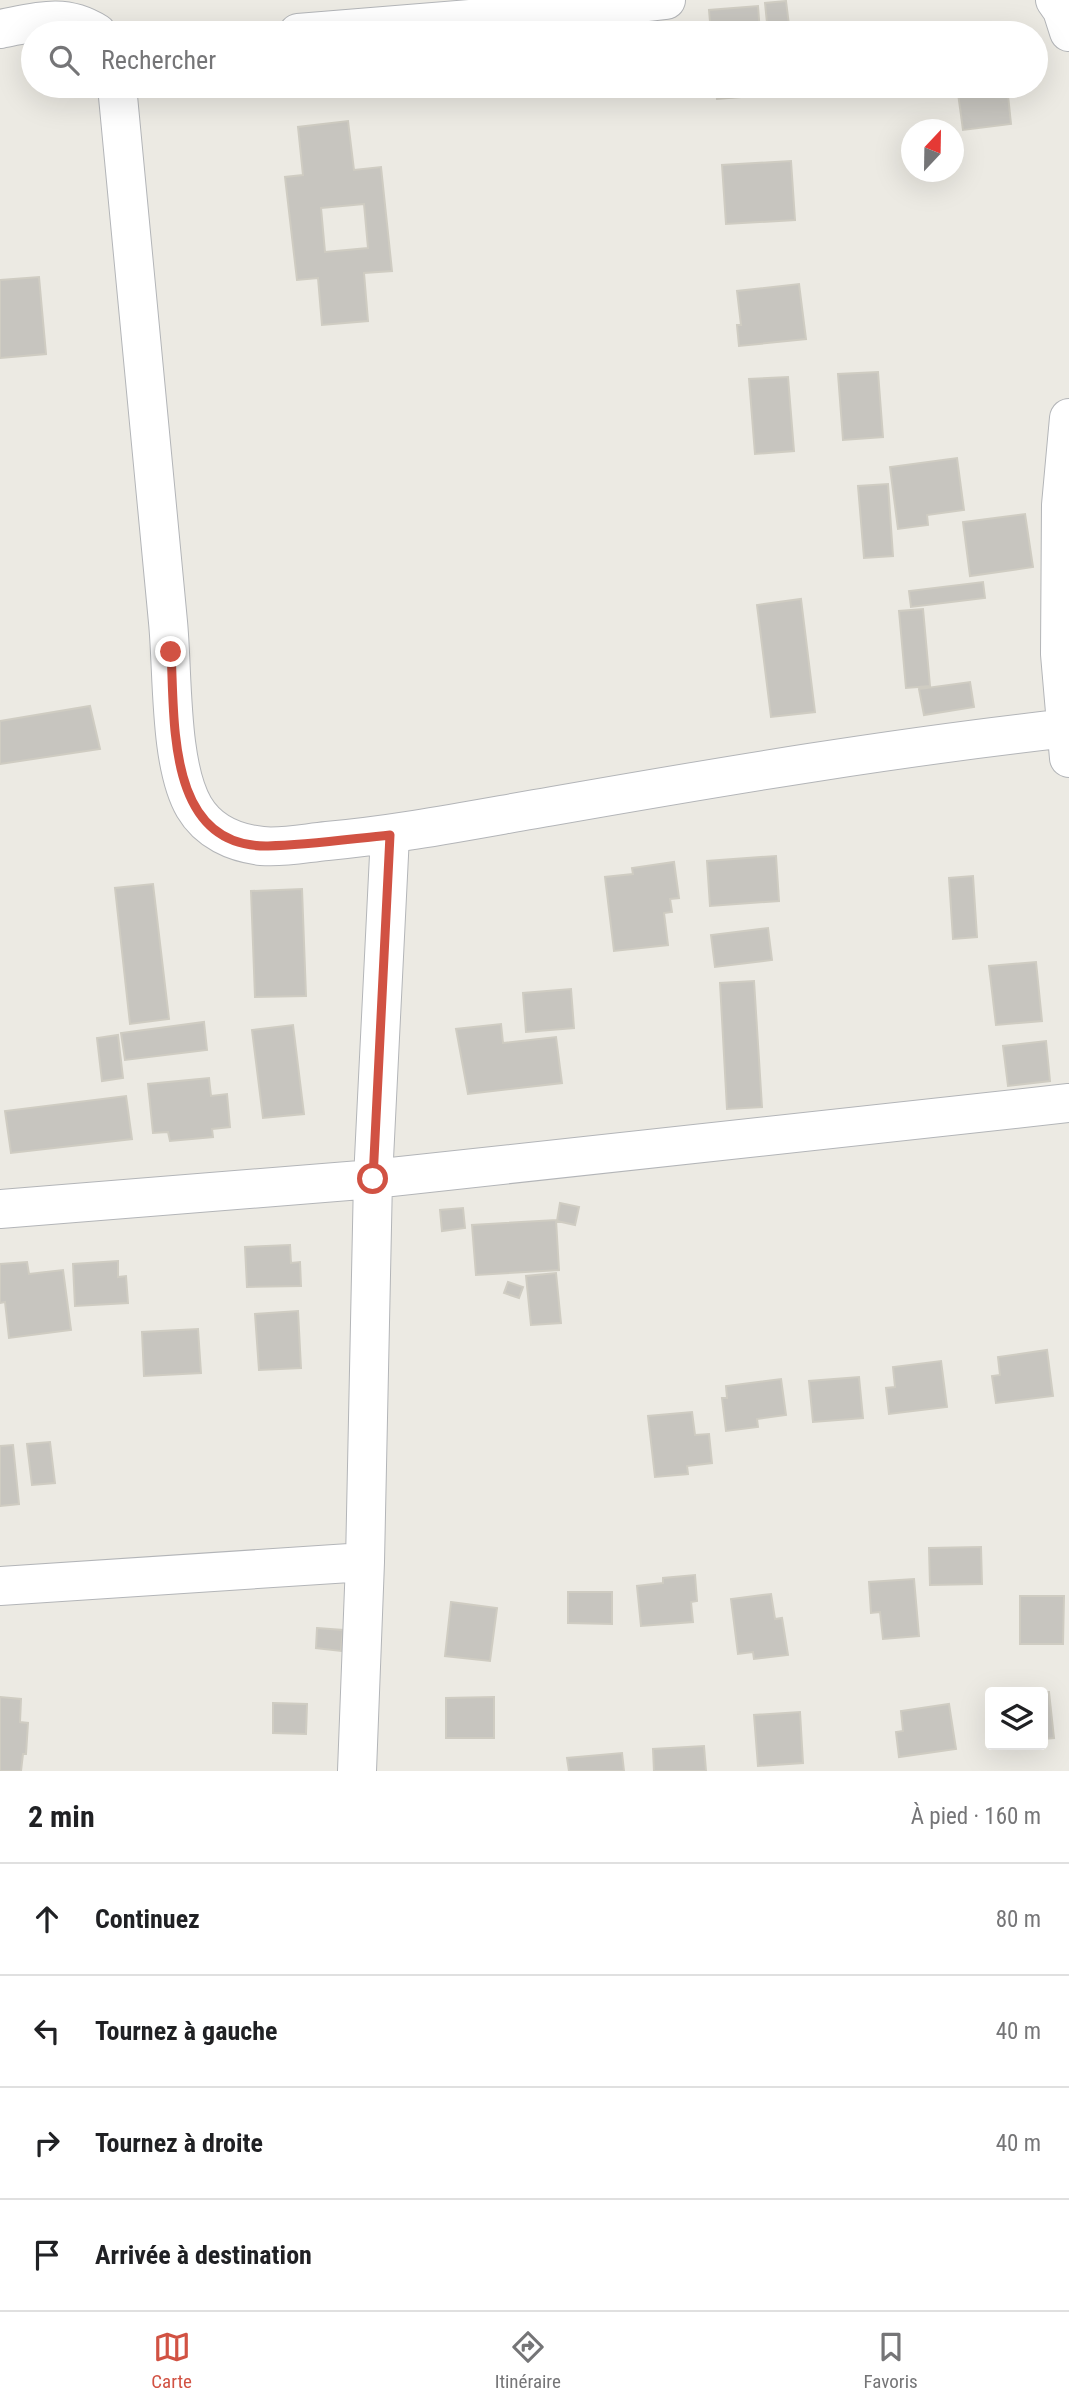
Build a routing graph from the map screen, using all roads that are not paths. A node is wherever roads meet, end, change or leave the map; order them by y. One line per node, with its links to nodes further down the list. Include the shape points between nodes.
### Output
1 (666, 0): 5 (street)
2 (1055, 0): 8 (street)
3 (88, 20): 4 (street)
4 (42, 21)
5 (445, 21)
6 (21, 25): 7 (street)
7 (0, 29)
8 (1069, 32)
9 (118, 98): 12 (street, via 177,750 184,783 207,824 243,843 266,846)
10 (1069, 418): 11 (street, via 1061,505 1060,627)
11 (1068, 738): 12 (street, via 979,738 760,770)
12 (390, 835): 14 (street)
13 (1069, 1103): 14 (street)
14 (373, 1179): 15 (street); 16 (street)
15 (0, 1209)
16 (365, 1562): 17 (street); 18 (street)
17 (0, 1586)
18 (357, 1771)

